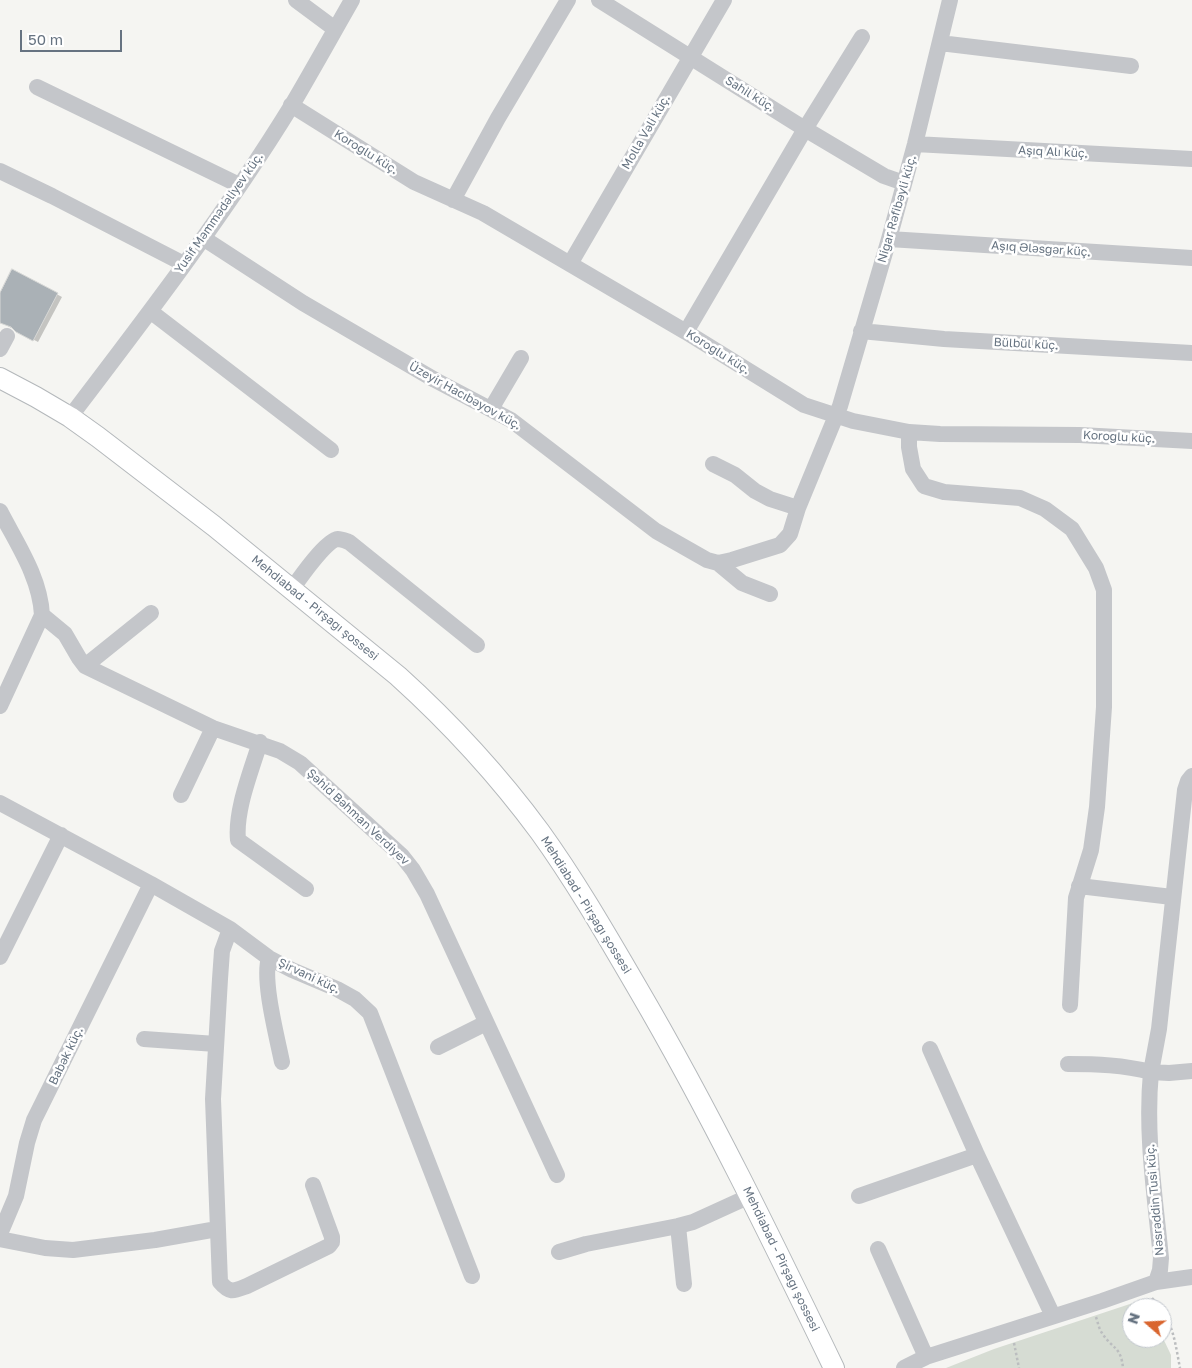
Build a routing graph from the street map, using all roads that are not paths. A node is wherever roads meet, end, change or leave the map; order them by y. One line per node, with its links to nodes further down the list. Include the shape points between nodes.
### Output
1 (296, 0): 7 (street)
2 (352, 0): 7 (street, Yusif Məmmədəliyev küç.)
3 (568, 0): 20 (street)
4 (599, 0): 10 (street, Sahil küç.)
5 (724, 0): 10 (street, Molla Vəli küç.)
6 (950, 0): 9 (street, Nigar Rəfibəyli küç.)
7 (335, 29): 13 (street, Yusif Məmmədəliyev küç.)
8 (862, 37): 14 (street)
9 (940, 43): 11 (street); 15 (street, Nigar Rəfibəyli küç.)
10 (690, 57): 14 (street, Sahil küç.); 25 (street, Molla Vəli küç.)
11 (1131, 66)
12 (37, 87): 19 (street)
13 (291, 106): 19 (street, Yusif Məmmədəliyev küç.); 20 (street, Koroğlu küç., via 414,182)
14 (805, 129): 18 (street, Sahil küç., via 884,176); 28 (street)
15 (915, 144): 16 (street, Aşıq Alı küç.); 18 (street, Nigar Rəfibəyli küç.)
16 (1192, 159)
17 (0, 171): 24 (street)
18 (904, 183): 22 (street, Nigar Rəfibəyli küç.)
19 (240, 185): 21 (street, Yusif Məmmədəliyev küç.)
20 (453, 200): 25 (street, Koroğlu küç., via 483,213)
21 (203, 238): 24 (street, Yusif Məmmədəliyev küç.); 32 (street, Üzeyir Hacıbəyov küç., via 303,303)
22 (889, 239): 23 (street, Aşıq Ələsgər küç.); 27 (street, Nigar Rəfibəyli küç.)
23 (1192, 258)
24 (184, 264): 26 (street, Yusif Məmmədəliyev küç.)
25 (570, 264): 28 (street, Koroğlu küç.)
26 (150, 311): 34 (street, Yusif Məmmədəliyev küç.); 37 (street)
27 (861, 331): 29 (street, Bülbül küç.); 33 (street, Nigar Rəfibəyli küç.)
28 (686, 332): 33 (street, Koroğlu küç., via 804,405)
29 (1192, 353)
30 (522, 358): 32 (street)
31 (1, 381): 34 (main road, Mehdiabad - Pirşağı şossesi)
32 (491, 409): 41 (street, Üzeyir Hacıbəyov küç., via 526,430 656,531)
33 (836, 415): 35 (street, Koroğlu küç.); 39 (street, Nigar Rəfibəyli küç.)
34 (70, 416): 42 (main road, Mehdiabad - Pirşağı şossesi)
35 (909, 432): 36 (street, Koroğlu küç.); 56 (street, via 913,469 924,486 944,492 1020,498 1045,509 1072,529 1096,568 1104,590 1104,707 1095,825)
36 (1192, 440)
37 (331, 450)
38 (713, 464): 39 (street, via 736,475 770,499)
39 (798, 508): 41 (street, Nigar Rəfibəyli küç., via 790,534 780,544)
40 (0, 511): 45 (street, via 36,580)
41 (718, 563): 43 (street, Üzeyir Hacıbəyov küç., via 742,583)
42 (292, 589): 46 (street, via 310,564 332,541 339,539 349,542); 75 (main road, Mehdiabad - Pirşağı şossesi, via 424,699 483,762 539,831 574,881 665,1034)
43 (770, 594)
44 (151, 613): 47 (street)
45 (42, 615): 47 (street, via 65,634); 48 (street)
46 (477, 644)
47 (85, 666): 49 (street, Şəhid Bəhman Verdiyev)
48 (0, 706)
49 (213, 728): 50 (street, Şəhid Bəhman Verdiyev); 52 (street)
50 (260, 742): 57 (street, via 243,799 238,840); 63 (street, Şəhid Bəhman Verdiyev, via 300,763 402,856 427,894)
51 (1192, 776): 58 (street, Nəsrəddin Tusi küç., via 1185,790)
52 (181, 795)
53 (0, 803): 54 (street, Şirvani küç.)
54 (61, 835): 55 (street, Şirvani küç.); 60 (street)
55 (150, 884): 59 (street, Şirvani küç.); 79 (street, Babək küç., via 34,1120 16,1196)
56 (1079, 886): 58 (street); 62 (street, via 1073,920)
57 (306, 889)
58 (1172, 897): 71 (street, Nəsrəddin Tusi küç., via 1159,1029)
59 (230, 929): 61 (street, Şirvani küç.); 65 (street, via 222,951)
60 (0, 956)
61 (269, 958): 68 (street, via 267,980); 83 (street, Şirvani küç., via 337,989 355,999 370,1014)
62 (1070, 1004)
63 (486, 1022): 66 (street); 73 (street, Şəhid Bəhman Verdiyev)
64 (144, 1039): 65 (street)
65 (216, 1044): 78 (street, via 213,1099)
66 (438, 1048)
67 (930, 1049): 72 (street)
68 (282, 1062)
69 (1068, 1064): 71 (street, via 1104,1064)
70 (1192, 1071): 71 (street)
71 (1151, 1072): 85 (street, Nəsrəddin Tusi küç., via 1148,1131 1161,1258)
72 (977, 1155): 76 (street); 87 (street)
73 (557, 1175)
74 (313, 1185): 78 (street, via 332,1242 248,1286 234,1291 225,1289 220,1282)
75 (750, 1196): 77 (street); 89 (main road, Mehdiabad - Pirşağı şossesi)
76 (859, 1196)
77 (678, 1226): 82 (street); 86 (street)
78 (217, 1229): 80 (street, via 73,1250)
79 (0, 1234)
80 (0, 1239)
81 (878, 1249): 88 (street)
82 (559, 1252)
83 (472, 1276)
84 (1192, 1277): 85 (street)
85 (1156, 1282): 87 (street)
86 (684, 1284)
87 (1053, 1316): 88 (street)
88 (926, 1357): 90 (street)
89 (834, 1368)
90 (904, 1368)

